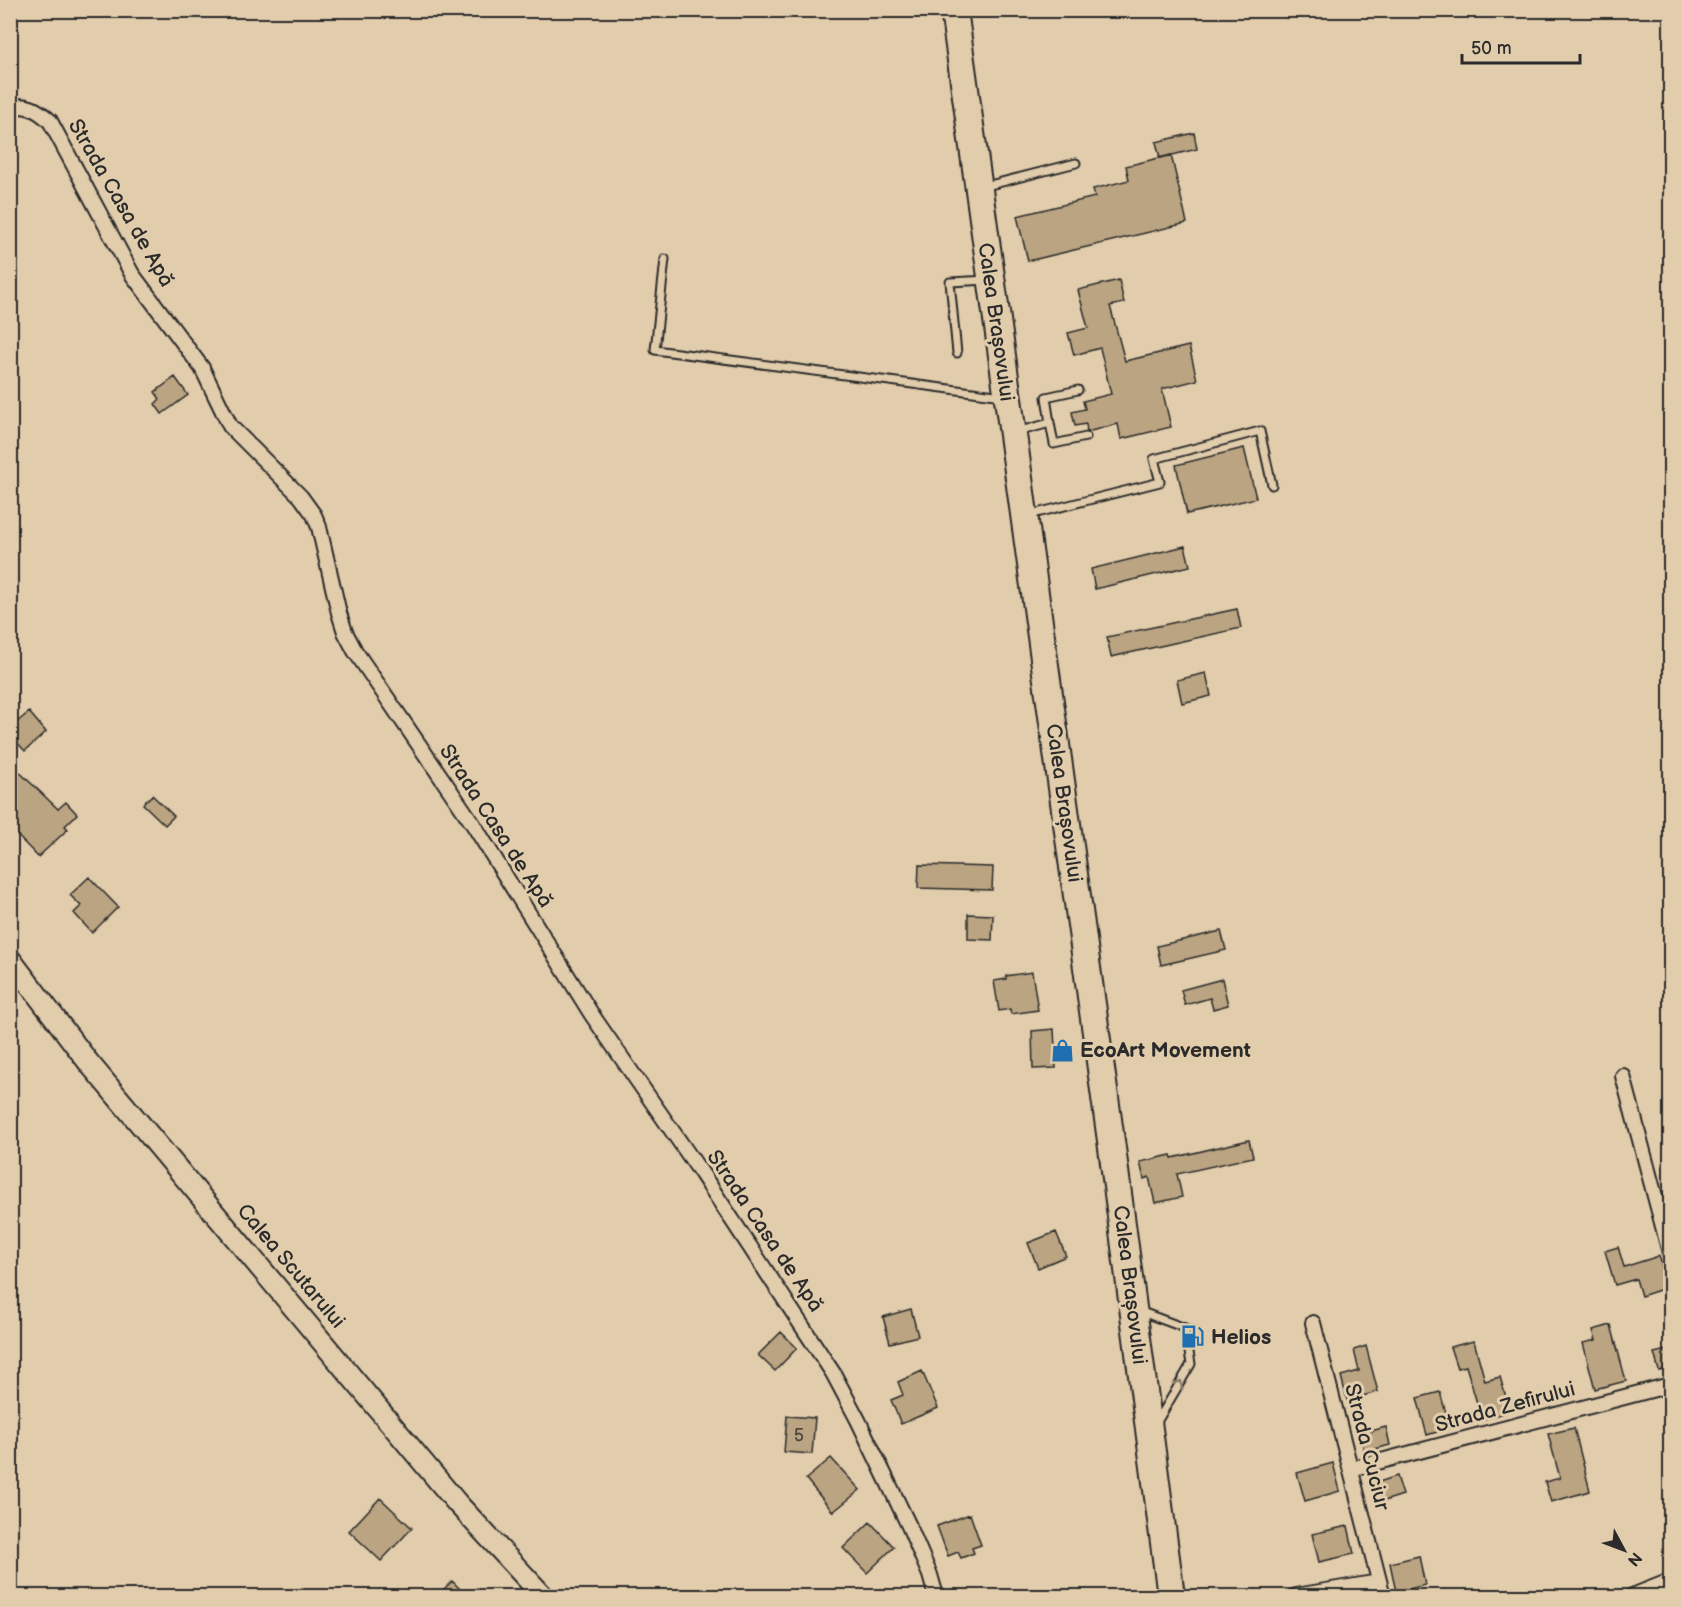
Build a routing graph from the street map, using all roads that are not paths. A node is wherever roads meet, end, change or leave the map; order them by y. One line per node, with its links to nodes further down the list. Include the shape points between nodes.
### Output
1 (954, 10): 4 (highway, Calea Brașovului)
2 (10, 107): 26 (street, Strada Casa de Apă, via 30,107 50,121 132,274 202,368 230,426 308,505 319,527 339,613 355,651 473,824 592,1015 833,1373 909,1526)
3 (1076, 163): 4 (lane)
4 (978, 188): 6 (highway, Calea Brașovului)
5 (665, 259): 9 (lane, via 655,350)
6 (991, 280): 7 (lane, via 950,282); 9 (highway, Calea Brașovului)
7 (957, 353)
8 (1078, 390): 10 (lane, via 1046,397)
9 (1006, 396): 11 (highway, Calea Brașovului)
10 (1050, 423): 11 (lane); 12 (lane, via 1054,444)
11 (1012, 433): 14 (highway, Calea Brașovului)
12 (1086, 437)
13 (1272, 485): 14 (lane, via 1260,431 1154,459 1160,482)
14 (1023, 516): 18 (highway, Calea Brașovului)
15 (10, 959): 25 (main road, Calea Scutarului, via 89,1063 457,1503)
16 (1623, 1076): 17 (street)
17 (1671, 1254)
18 (1133, 1308): 21 (highway, Calea Brașovului); 21 (lane, one-way to 18, via 1191,1364 1185,1328)
19 (1313, 1323): 22 (street, Strada Cuciur)
20 (1671, 1385): 22 (street, Strada Zefirului)
21 (1149, 1435): 27 (highway, Calea Brașovului)
22 (1351, 1469): 24 (street, Strada Cuciur)
23 (1671, 1581): 30 (street)
24 (1379, 1582): 28 (street); 29 (street, Strada Cuciur)
25 (543, 1596)
26 (936, 1596)
27 (1171, 1596)
28 (1296, 1596)
29 (1383, 1596)
30 (1632, 1596)

